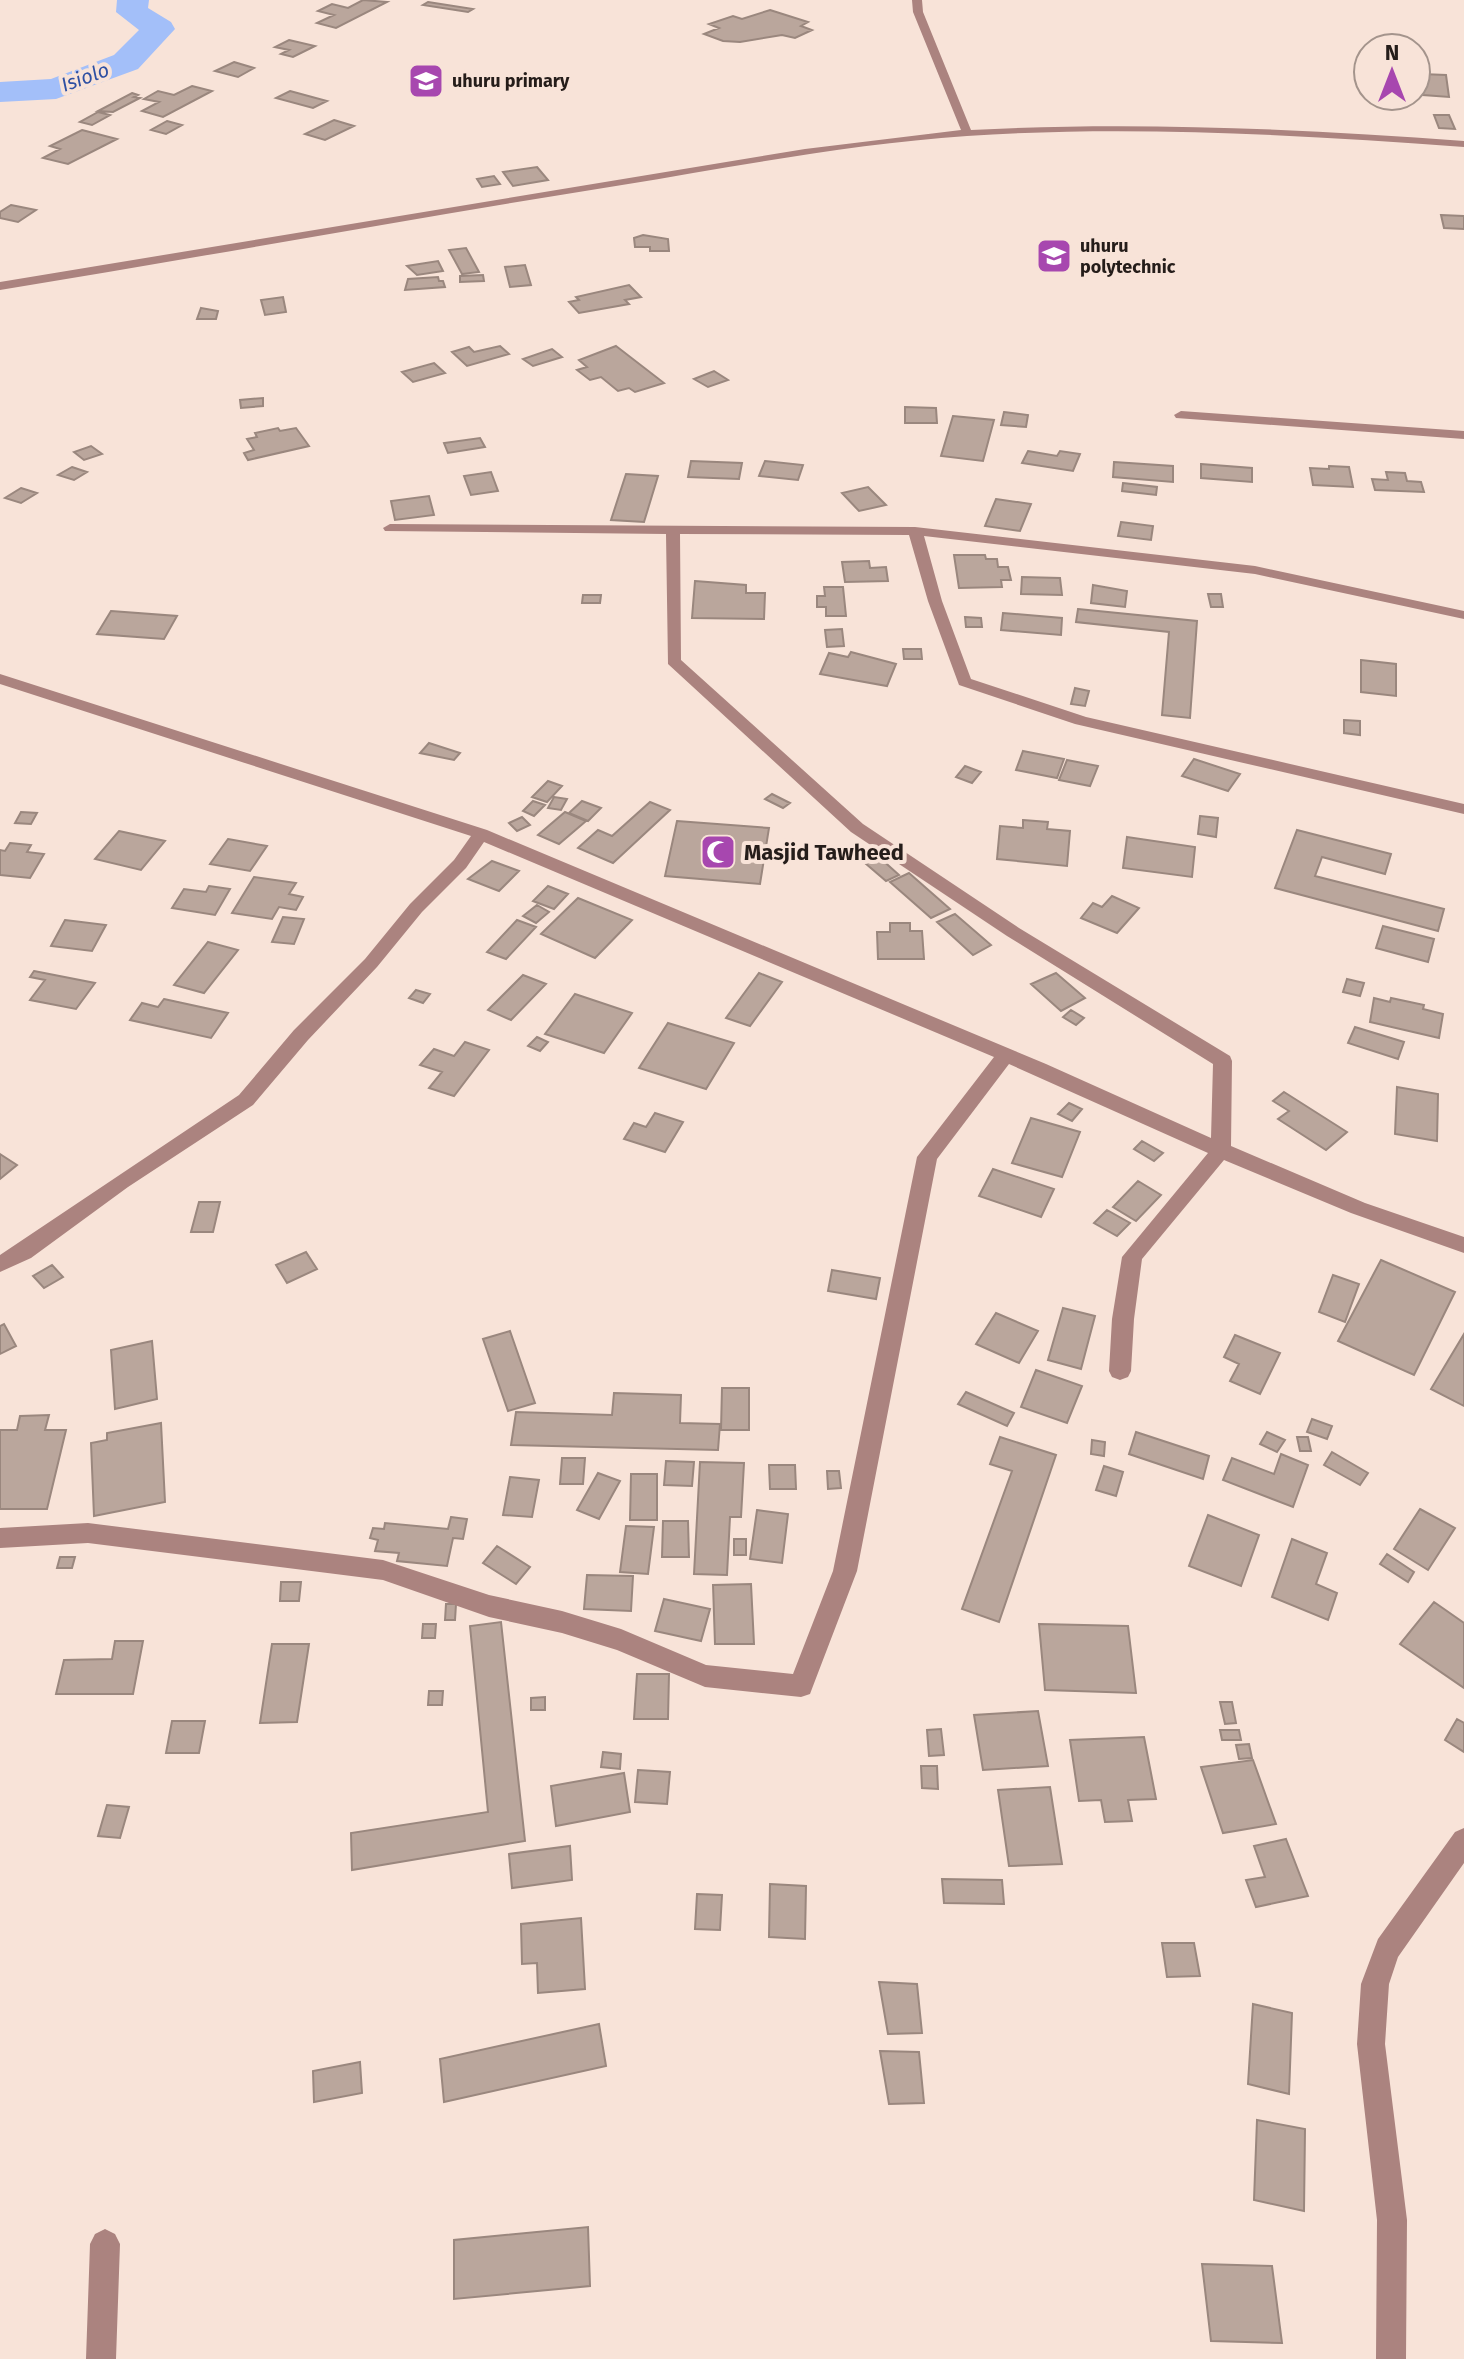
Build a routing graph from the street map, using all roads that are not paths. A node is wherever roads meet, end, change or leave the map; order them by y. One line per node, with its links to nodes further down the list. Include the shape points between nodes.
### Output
1 (917, 0): 2 (street)
2 (967, 133): 3 (street, via 1081,129); 4 (street, via 524,197)
3 (1464, 144)
4 (0, 286)
5 (1181, 415): 6 (street)
6 (1464, 435)
7 (390, 528): 9 (street)
8 (915, 531): 9 (street); 10 (street, via 1255,570); 12 (street, via 964,682 1081,721)
9 (673, 532): 15 (street, via 673,661 857,828 1223,1061)
10 (1464, 615)
11 (0, 679): 13 (street)
12 (1464, 809)
13 (481, 834): 14 (street); 17 (street, via 460,864 246,1100)
14 (1006, 1055): 15 (street); 19 (street, via 927,1157 845,1571 801,1686 705,1676 621,1640 489,1606 383,1570 88,1533)
15 (1221, 1150): 16 (street, via 1358,1208); 18 (street, via 1132,1257)
16 (1464, 1245)
17 (0, 1264)
18 (1120, 1371)
19 (0, 1538)
20 (1464, 1841): 23 (street, via 1388,1949 1375,1984 1371,2044 1392,2220)
21 (105, 2244): 22 (street)
22 (101, 2359)
23 (1391, 2359)

